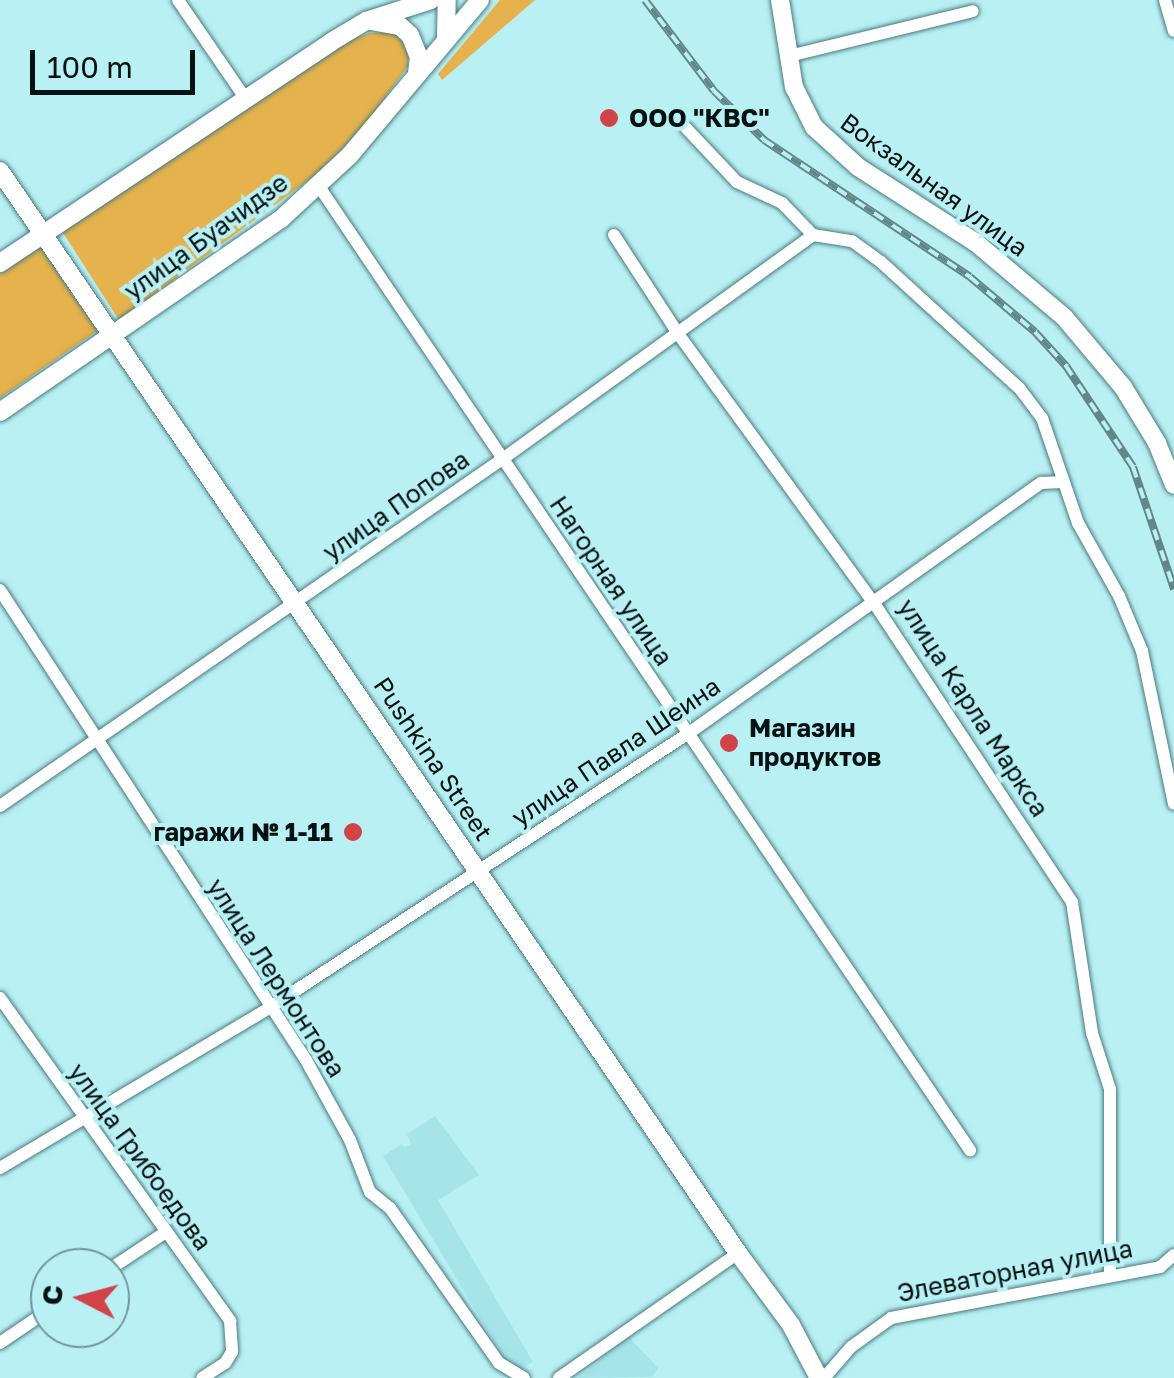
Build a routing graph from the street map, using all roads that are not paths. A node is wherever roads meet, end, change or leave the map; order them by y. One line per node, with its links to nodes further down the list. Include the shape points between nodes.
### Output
1 (178, 0): 13 (street)
2 (431, 0): 8 (street)
3 (447, 0): 10 (street)
4 (480, 0): 10 (street, улица Буачидзе)
5 (780, 0): 11 (street, Вокзальная улица)
6 (1164, 0): 9 (street)
7 (973, 11): 11 (street)
8 (366, 21): 12 (street, via 387,22 410,35); 13 (street)
9 (1174, 31)
10 (446, 39): 12 (street, улица Буачидзе)
11 (789, 56): 28 (street, Вокзальная улица, via 802,109 832,146 975,242 1084,337 1123,387)
12 (417, 74): 16 (street, улица Буачидзе)
13 (245, 98): 17 (street)
14 (686, 128): 19 (street, via 738,182 782,202)
15 (0, 171): 17 (street, Pushkina Street)
16 (318, 185): 22 (street, улица Буачидзе); 24 (street, Нагорная улица)
17 (43, 234): 20 (street); 22 (street, Pushkina Street)
18 (614, 235): 21 (street, улица Карла Маркса)
19 (813, 235): 21 (street, улица Попова); 25 (street, via 852,241 882,262 1020,389 1054,444)
20 (0, 263)
21 (678, 334): 24 (street, улица Попова); 31 (street, улица Карла Маркса)
22 (112, 336): 23 (street, улица Буачидзе); 30 (street, Pushkina Street)
23 (0, 412)
24 (501, 460): 30 (street, улица Попова); 32 (street, Нагорная улица)
25 (1055, 462): 26 (street, улица Павла Шеина); 27 (street)
26 (1040, 482): 27 (street); 31 (street, улица Павла Шеина)
27 (1062, 482): 34 (street, via 1142,651)
28 (1174, 485)
29 (0, 590): 33 (street, улица Лермонтова)
30 (296, 603): 33 (street, улица Попова); 36 (street, Pushkina Street)
31 (874, 603): 32 (street, улица Павла Шеина); 46 (street, улица Карла Маркса, via 1072,902 1092,1033 1110,1089)
32 (689, 733): 36 (street, улица Павла Шеина); 40 (street, Нагорная улица)
33 (96, 740): 35 (street, улица Попова); 38 (street, улица Лермонтова)
34 (1174, 804)
35 (0, 806)
36 (479, 870): 38 (street, улица Павла Шеина); 43 (street, Pushkina Street)
37 (0, 998): 39 (street, улица Грибоедова)
38 (268, 1008): 39 (street, улица Павла Шеина); 51 (street, улица Лермонтова, via 333,1108 370,1192 390,1208 499,1363)
39 (85, 1118): 41 (street, улица Павла Шеина); 42 (street, улица Грибоедова)
40 (970, 1150)
41 (0, 1168)
42 (166, 1232): 45 (street); 50 (street, улица Грибоедова, via 230,1321 234,1345 226,1363)
43 (738, 1253): 49 (street); 53 (street, Pushkina Street, via 806,1346)
44 (1174, 1254): 46 (street, Элеваторная улица, via 1160,1267)
45 (130, 1256)
46 (1110, 1274): 53 (street, Элеваторная улица, via 891,1318)
47 (30, 1322): 48 (street)
48 (0, 1342)
49 (572, 1374): 52 (street)
50 (202, 1378)
51 (524, 1378)
52 (559, 1378)
53 (821, 1378)

